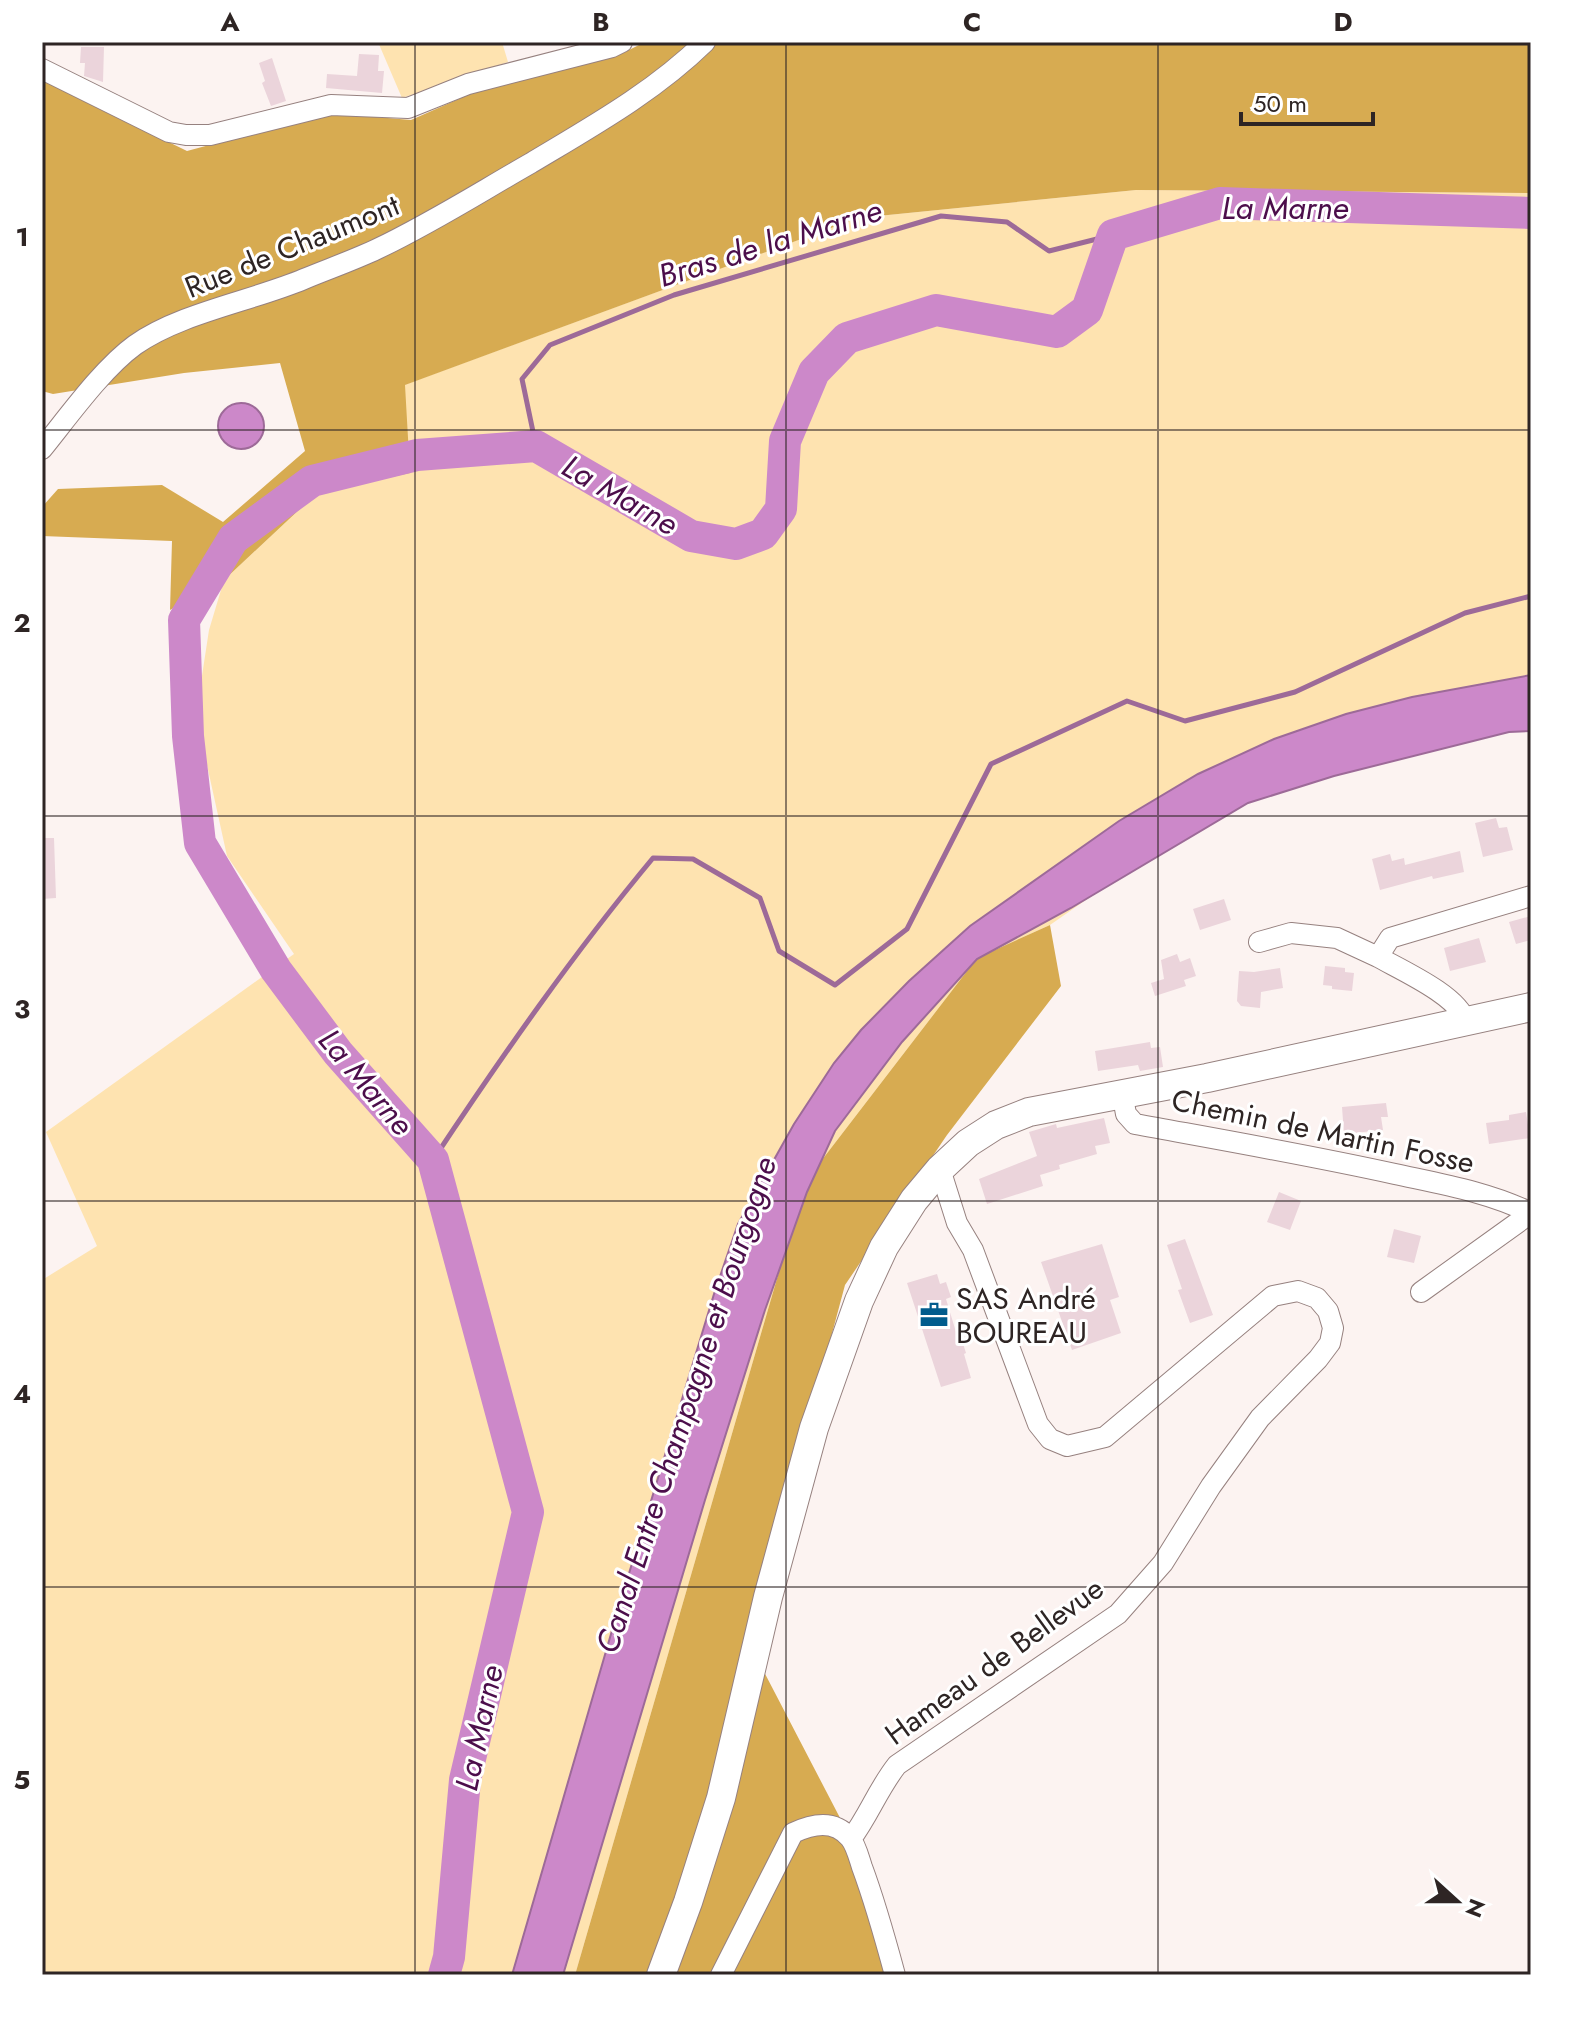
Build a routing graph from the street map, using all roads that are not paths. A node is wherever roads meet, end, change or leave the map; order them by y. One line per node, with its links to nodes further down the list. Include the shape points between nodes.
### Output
1 (622, 42): 3 (street, via 468,84 408,108 331,105 210,135 169,132)
2 (705, 42): 4 (street, Rue de Chaumont, via 657,83 588,129 420,227 296,283 141,341 82,399)
3 (42, 69)
4 (42, 449)
5 (1531, 896): 7 (street, via 1390,938)
6 (1259, 942): 7 (street, via 1291,933 1337,938)
7 (1378, 957): 9 (street, via 1452,1001)
8 (1531, 1007): 9 (street)
9 (1465, 1021): 10 (street)
10 (1122, 1092): 11 (street, via 1029,1112 996,1125); 12 (street, Chemin de Martin Fosse, via 1126,1114 1135,1124 1437,1183)
11 (940, 1169): 14 (street, Hameau de Bellevue, via 1038,1424 1050,1439 1067,1446 1105,1437 1273,1296 1298,1291 1317,1298 1333,1328 1318,1359 1260,1418 1163,1563 1118,1614 897,1765); 15 (street, via 884,1247 814,1428 721,1798)
12 (1531, 1213): 13 (street)
13 (1421, 1292)
14 (851, 1839): 16 (street, via 826,1824 793,1833); 17 (street)
15 (661, 1975)
16 (721, 1975)
17 (895, 1975)

